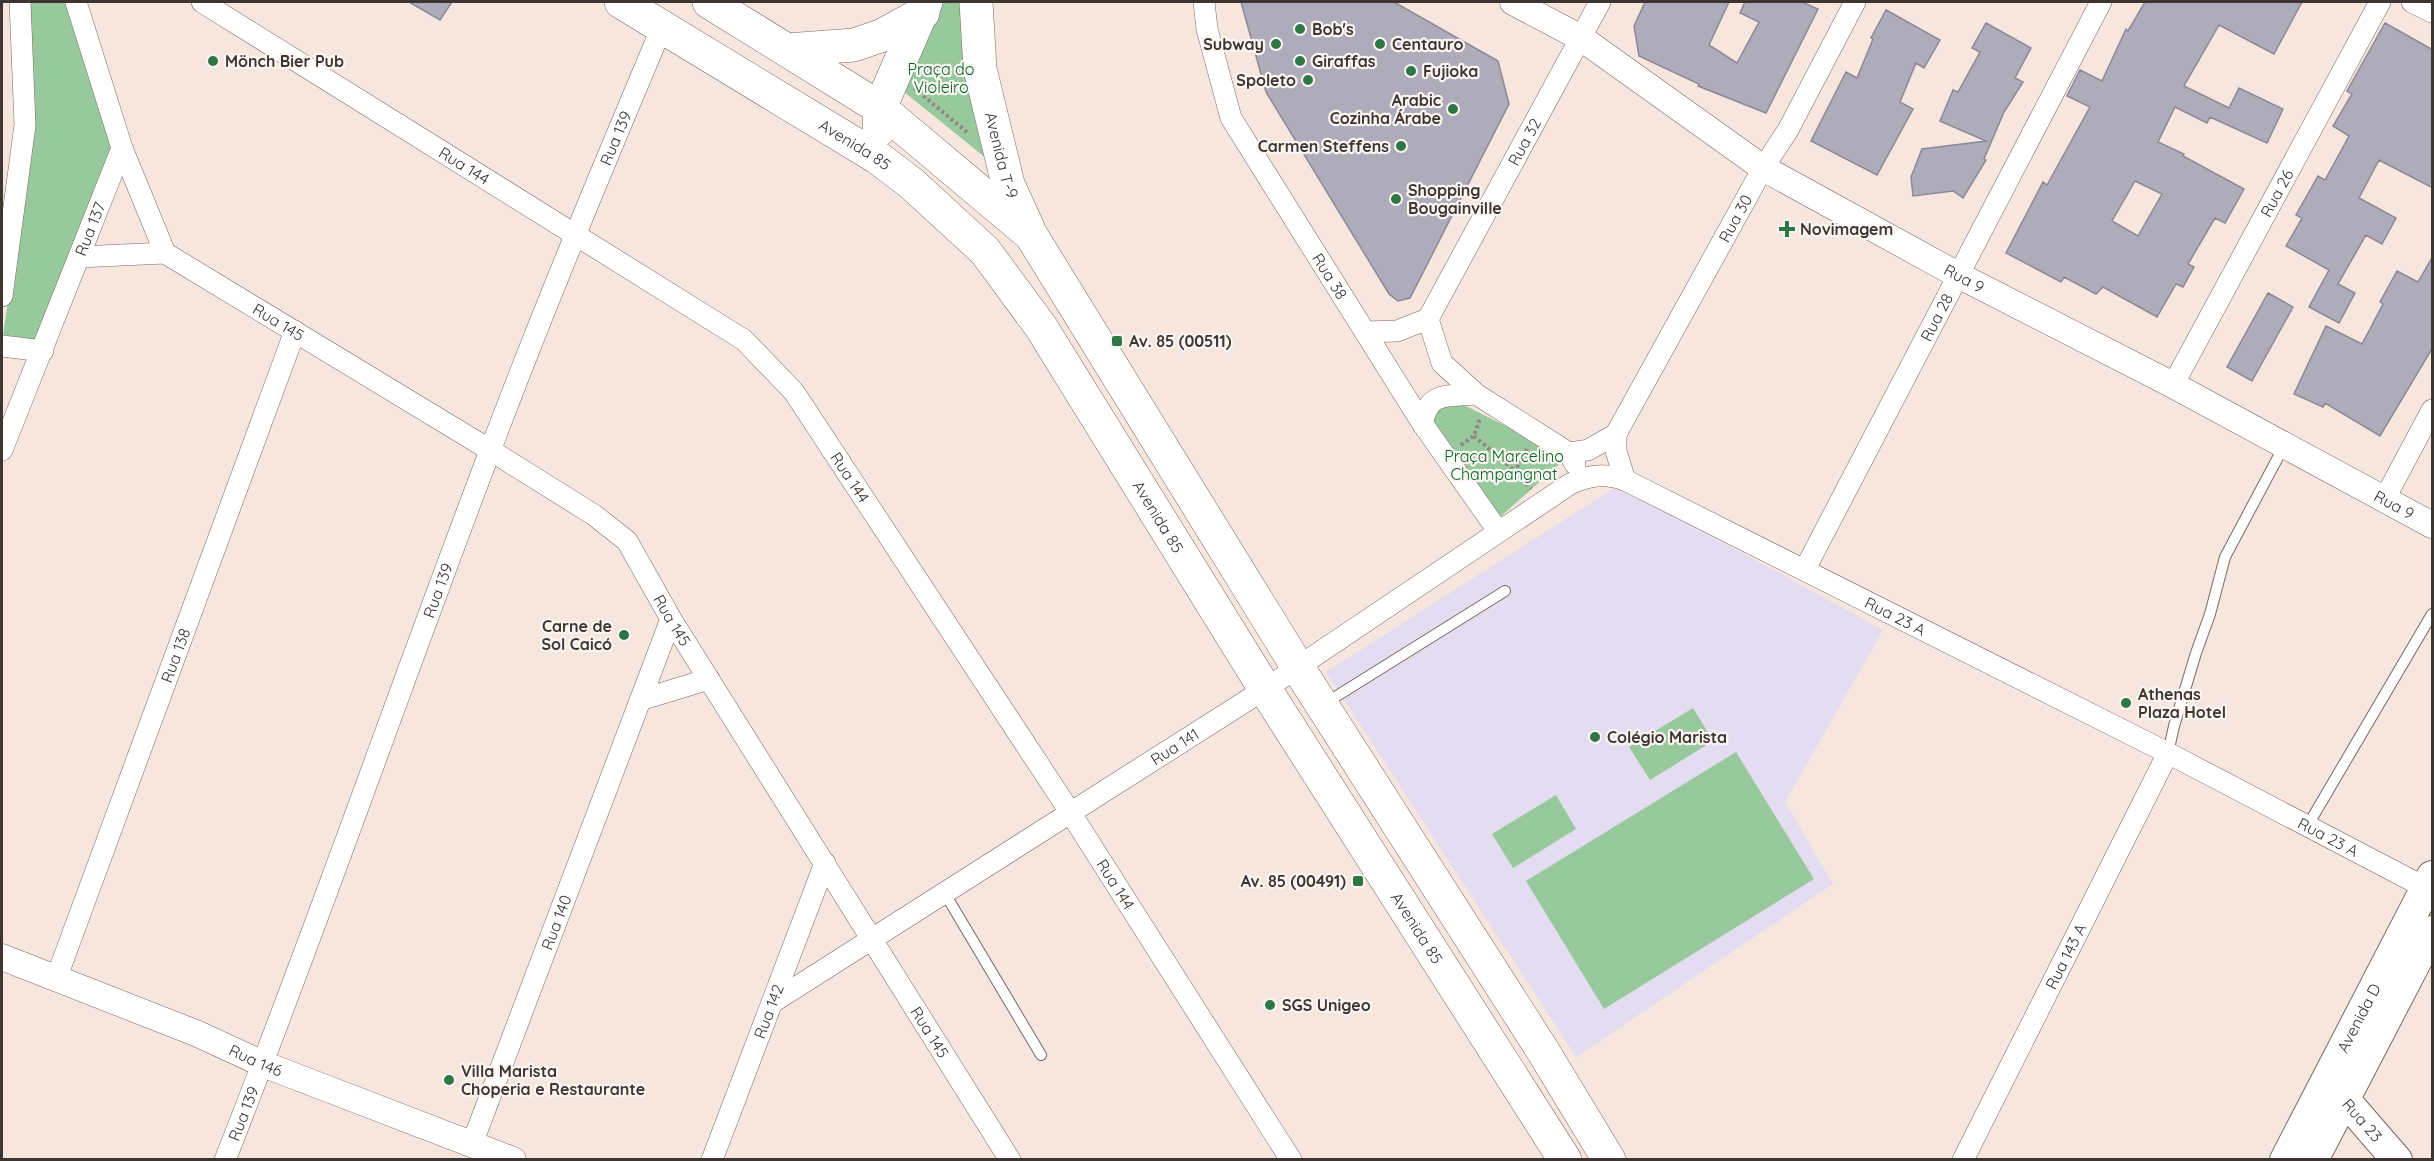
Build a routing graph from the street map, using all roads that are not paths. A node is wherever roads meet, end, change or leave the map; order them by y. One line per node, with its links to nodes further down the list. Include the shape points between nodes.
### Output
1 (20, 2): 28 (street, via 25,125)
2 (76, 2): 20 (street)
3 (202, 2): 23 (street, Rua 144)
4 (621, 2): 16 (main road, Avenida 85)
5 (709, 2): 18 (main road)
6 (976, 2): 24 (main road, Avenida T-9, via 980,69 1008,184)
7 (1204, 2): 31 (street, Rua 38, via 1207,29 1232,118)
8 (1512, 2): 17 (street, Rua 9)
9 (1600, 2): 17 (street, Rua 32)
10 (1855, 2): 22 (street, Rua 30, via 1788,130)
11 (2101, 2): 27 (street, Rua 28)
12 (2380, 2): 34 (street, Rua 26)
13 (2412, 2): 15 (street)
14 (924, 7): 18 (main road, via 883,35 854,45); 19 (main road)
15 (2433, 12)
16 (662, 27): 21 (main road, Avenida 85); 23 (street, Rua 139)
17 (1581, 38): 22 (street, Rua 9); 29 (street, Rua 32)
18 (787, 50): 19 (main road)
19 (880, 108): 21 (main road); 24 (main road)
20 (122, 148): 25 (street); 26 (street, Rua 137)
21 (878, 159): 54 (main road, Avenida 85, via 911,183 985,252 1041,327)
22 (1763, 168): 27 (street, Rua 9); 38 (street, Rua 30)
23 (575, 233): 41 (street, Rua 139); 58 (street, Rua 144, via 744,340 794,392)
24 (1031, 235): 52 (main road)
25 (165, 253): 26 (street); 30 (street, Rua 145)
26 (79, 257): 33 (street, Rua 137)
27 (1958, 274): 34 (street, Rua 9); 48 (street, Rua 28)
28 (2, 296)
29 (1428, 319): 31 (street, via 1397,331); 35 (street, via 1442,363)
30 (295, 332): 41 (street, Rua 145); 66 (street, Rua 138)
31 (1365, 332): 37 (street, Rua 38)
32 (2, 346): 33 (street)
33 (43, 351): 40 (street, Rua 137)
34 (2173, 385): 39 (street, Rua 9)
35 (1473, 404): 37 (street, via 1439,397 1425,409); 42 (street)
36 (2433, 410): 45 (street)
37 (1422, 423): 47 (street, Rua 38)
38 (1616, 434): 42 (street, via 1588,450); 43 (street, via 1616,451)
39 (2284, 446): 45 (street, Rua 9); 57 (lane, via 2225,557)
40 (2, 450)
41 (490, 450): 51 (street, Rua 145, via 594,515 627,541); 69 (street, Rua 139)
42 (1569, 453): 44 (street, via 1576,468)
43 (1625, 480): 44 (street, Rua 23 A, via 1612,475 1586,477); 48 (street, Rua 23 A)
44 (1570, 484): 47 (street, Rua 141)
45 (2384, 500): 46 (street, Rua 9)
46 (2433, 525)
47 (1498, 531): 52 (street, Rua 141)
48 (1805, 569): 57 (street, Rua 23 A)
49 (1505, 591): 56 (lane)
50 (2433, 614): 59 (lane)
51 (671, 619): 53 (street, Rua 145); 55 (street, Rua 140)
52 (1297, 666): 54 (street, Rua 141); 56 (main road)
53 (709, 679): 55 (street); 60 (street, Rua 145)
54 (1265, 689): 58 (street, Rua 141); 77 (main road, Avenida 85)
55 (640, 700): 71 (street, Rua 140)
56 (1321, 705): 78 (main road)
57 (2168, 753): 59 (street, Rua 23 A); 79 (street, Rua 143 A)
58 (1070, 812): 62 (street, Rua 141); 76 (street, Rua 144)
59 (2308, 825): 61 (street, Rua 23 A)
60 (825, 863): 64 (street, Rua 145); 67 (street, Rua 142)
61 (2429, 882): 70 (main road, Avenida D)
62 (945, 892): 64 (street, Rua 141); 68 (lane)
63 (2433, 931): 70 (main road, Avenida D)
64 (873, 938): 67 (street, Rua 141); 75 (street, Rua 145)
65 (2, 957): 66 (street, Rua 146)
66 (56, 979): 69 (street, Rua 146, via 198,1034)
67 (773, 1002): 74 (street, Rua 142)
68 (1041, 1055)
69 (263, 1064): 71 (street, Rua 146); 72 (street, Rua 139)
70 (2332, 1098): 80 (main road, Avenida D); 81 (main road, Avenida D); 82 (main road, Rua 23)
71 (472, 1144): 73 (street, Rua 146)
72 (225, 1160)
73 (513, 1160)
74 (712, 1160)
75 (1010, 1160)
76 (1291, 1160)
77 (1565, 1160)
78 (1609, 1160)
79 (1963, 1160)
80 (2285, 1160)
81 (2313, 1160)
82 (2397, 1160)

